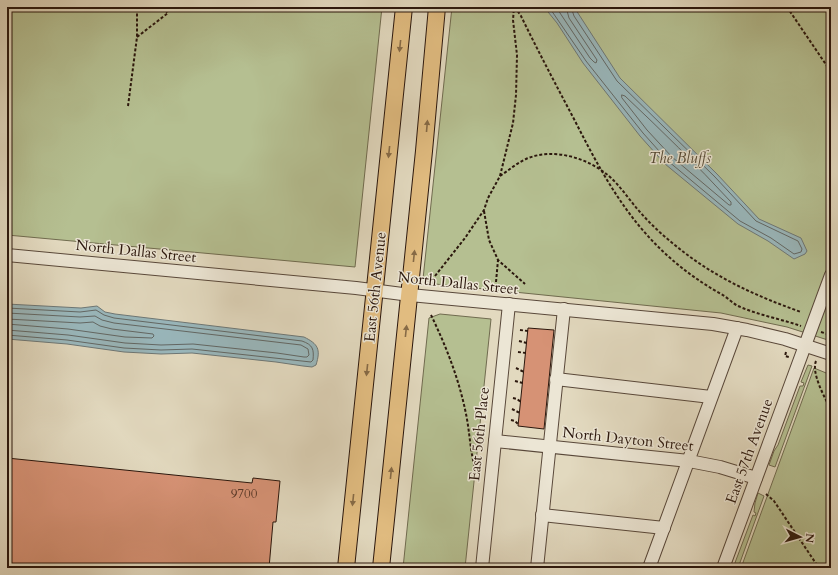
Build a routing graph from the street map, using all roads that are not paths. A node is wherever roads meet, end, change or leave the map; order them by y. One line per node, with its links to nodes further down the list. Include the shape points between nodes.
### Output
1 (404, 7): 5 (main road, East 56th Avenue, one-way to 5)
2 (437, 7): 6 (main road, one-way to 2)
3 (7, 255): 5 (street, North Dallas Street)
4 (831, 275): 10 (street, East 57th Avenue)
5 (374, 290): 6 (street, North Dallas Street); 20 (main road, East 56th Avenue, one-way to 20)
6 (410, 295): 7 (street, North Dallas Street); 21 (main road, one-way to 6)
7 (509, 304): 8 (street, North Dallas Street); 14 (street, East 56th Place)
8 (564, 309): 9 (street, North Dallas Street); 12 (street)
9 (737, 328): 10 (street, North Dallas Street); 13 (street)
10 (806, 345): 11 (street, North Dallas Street); 17 (street, East 57th Avenue)
11 (831, 354)
12 (556, 380): 13 (street); 15 (street)
13 (711, 397): 16 (street)
14 (495, 441): 15 (street, North Dayton Street); 22 (street, East 56th Place)
15 (549, 447): 16 (street, North Dayton Street); 18 (street)
16 (689, 461): 17 (street, North Dayton Street); 19 (street)
17 (756, 478): 25 (street, East 57th Avenue)
18 (542, 515): 19 (street); 23 (street)
19 (664, 528): 24 (street)
20 (346, 568)
21 (382, 568)
22 (482, 568)
23 (537, 568)
24 (649, 568)
25 (723, 568)

